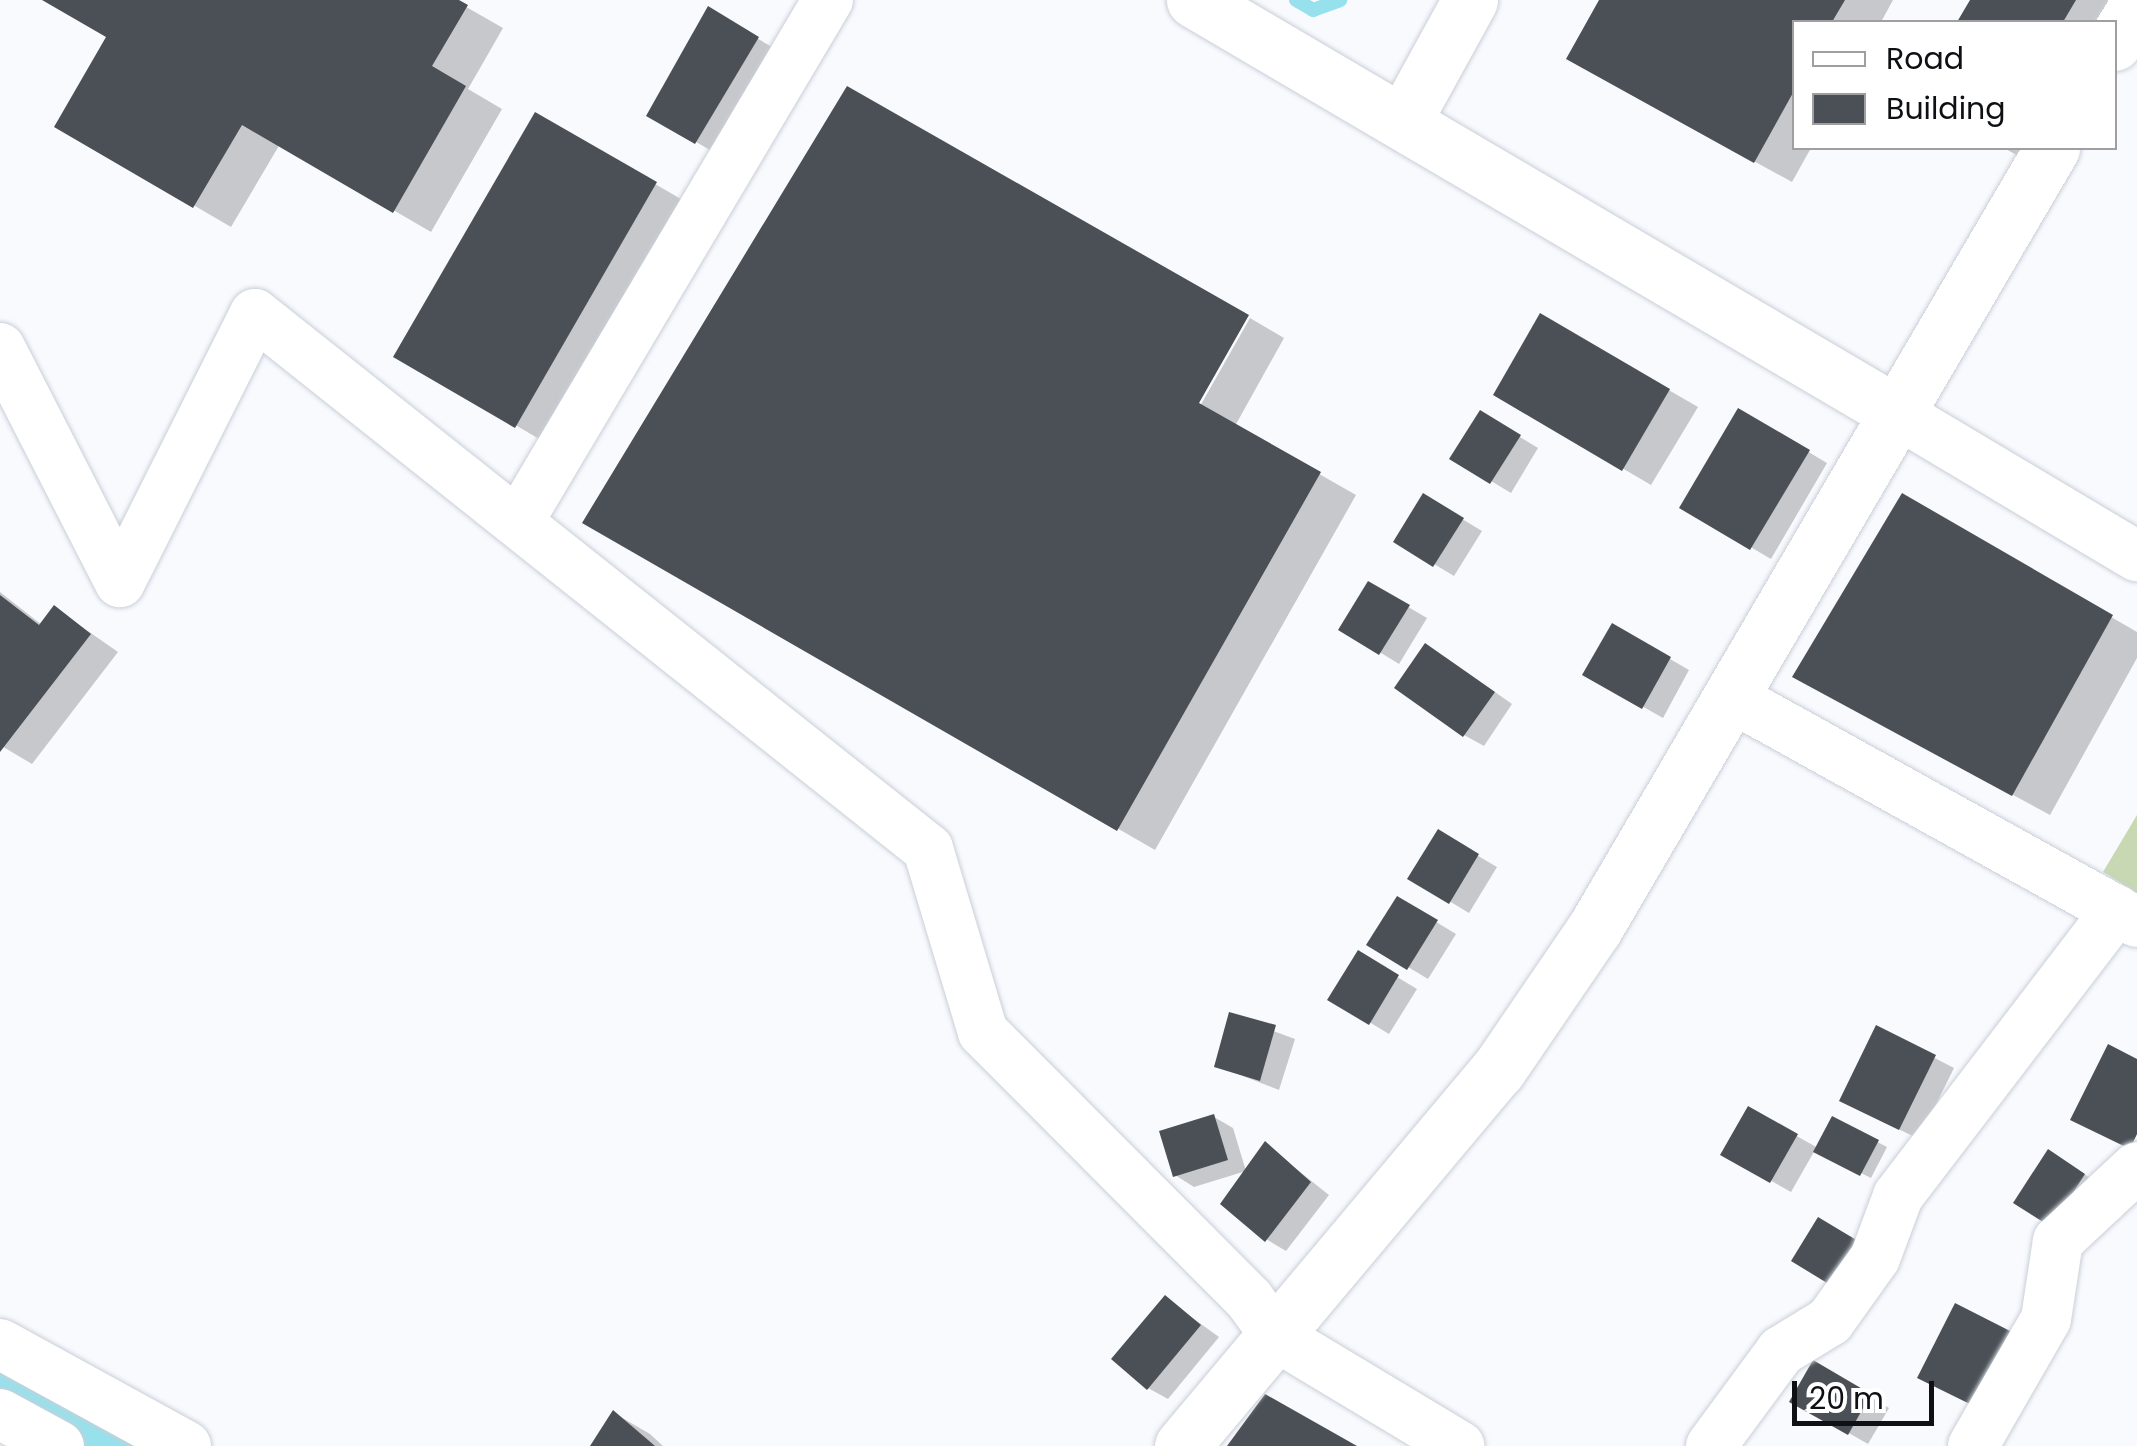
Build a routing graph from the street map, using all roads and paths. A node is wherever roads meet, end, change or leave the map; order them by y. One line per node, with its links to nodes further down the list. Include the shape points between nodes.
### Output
1 (828, 0): 10 (street)
2 (1194, 0): 6 (street)
3 (1470, 0): 6 (street)
4 (2137, 5): 5 (street)
5 (2117, 37)
6 (1403, 122): 9 (street)
7 (2051, 150): 9 (street)
8 (0, 348): 10 (street, via 120,582 255,314)
9 (1894, 412): 11 (street); 12 (street)
10 (518, 522): 15 (street, via 928,849 983,1032 1249,1299)
11 (2137, 556)
12 (1731, 697): 13 (street); 15 (street, via 1595,928 1498,1070)
13 (2127, 916): 23 (street, via 1898,1196 1875,1258 1830,1321 1781,1351)
14 (2137, 1167): 24 (street, via 2058,1242 2046,1318)
15 (1276, 1336): 21 (street); 22 (street)
16 (0, 1344): 18 (street)
17 (0, 1414): 19 (street)
18 (111, 1428): 20 (street)
19 (58, 1446)
20 (186, 1446)
21 (1182, 1446)
22 (1459, 1446)
23 (1711, 1446)
24 (1973, 1446)

